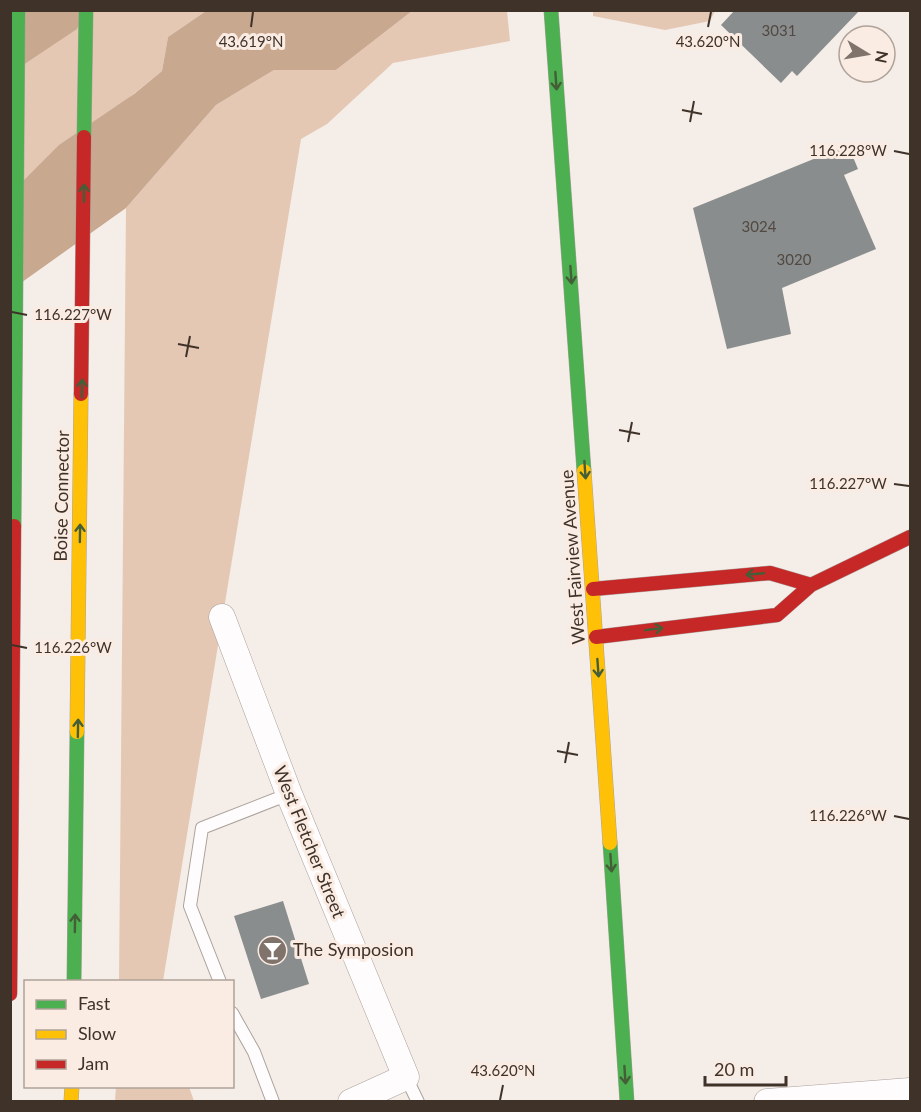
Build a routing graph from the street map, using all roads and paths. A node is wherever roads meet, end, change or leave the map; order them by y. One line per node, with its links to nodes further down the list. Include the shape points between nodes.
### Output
1 (18, 10): 12 (main road)
2 (86, 10): 10 (main road, Boise Connector, one-way to 2)
3 (552, 16): 6 (main road, West Fairview Avenue, one-way to 6)
4 (910, 537): 5 (main road)
5 (811, 585): 6 (main road, one-way to 6, via 770,573); 8 (main road, one-way to 5, via 777,615)
6 (593, 589): 8 (main road, West Fairview Avenue)
7 (222, 617): 9 (street, West Fletcher Street)
8 (596, 637): 19 (main road, West Fairview Avenue, one-way to 19)
9 (289, 794): 11 (lane, via 202,828 190,906); 14 (street, West Fletcher Street)
10 (74, 980)
11 (220, 980)
12 (10, 994)
13 (234, 1017): 16 (lane, via 254,1052)
14 (406, 1077): 17 (street); 18 (lane)
15 (910, 1091): 20 (street)
16 (273, 1101)
17 (351, 1101)
18 (418, 1101)
19 (627, 1101)
20 (767, 1101)

